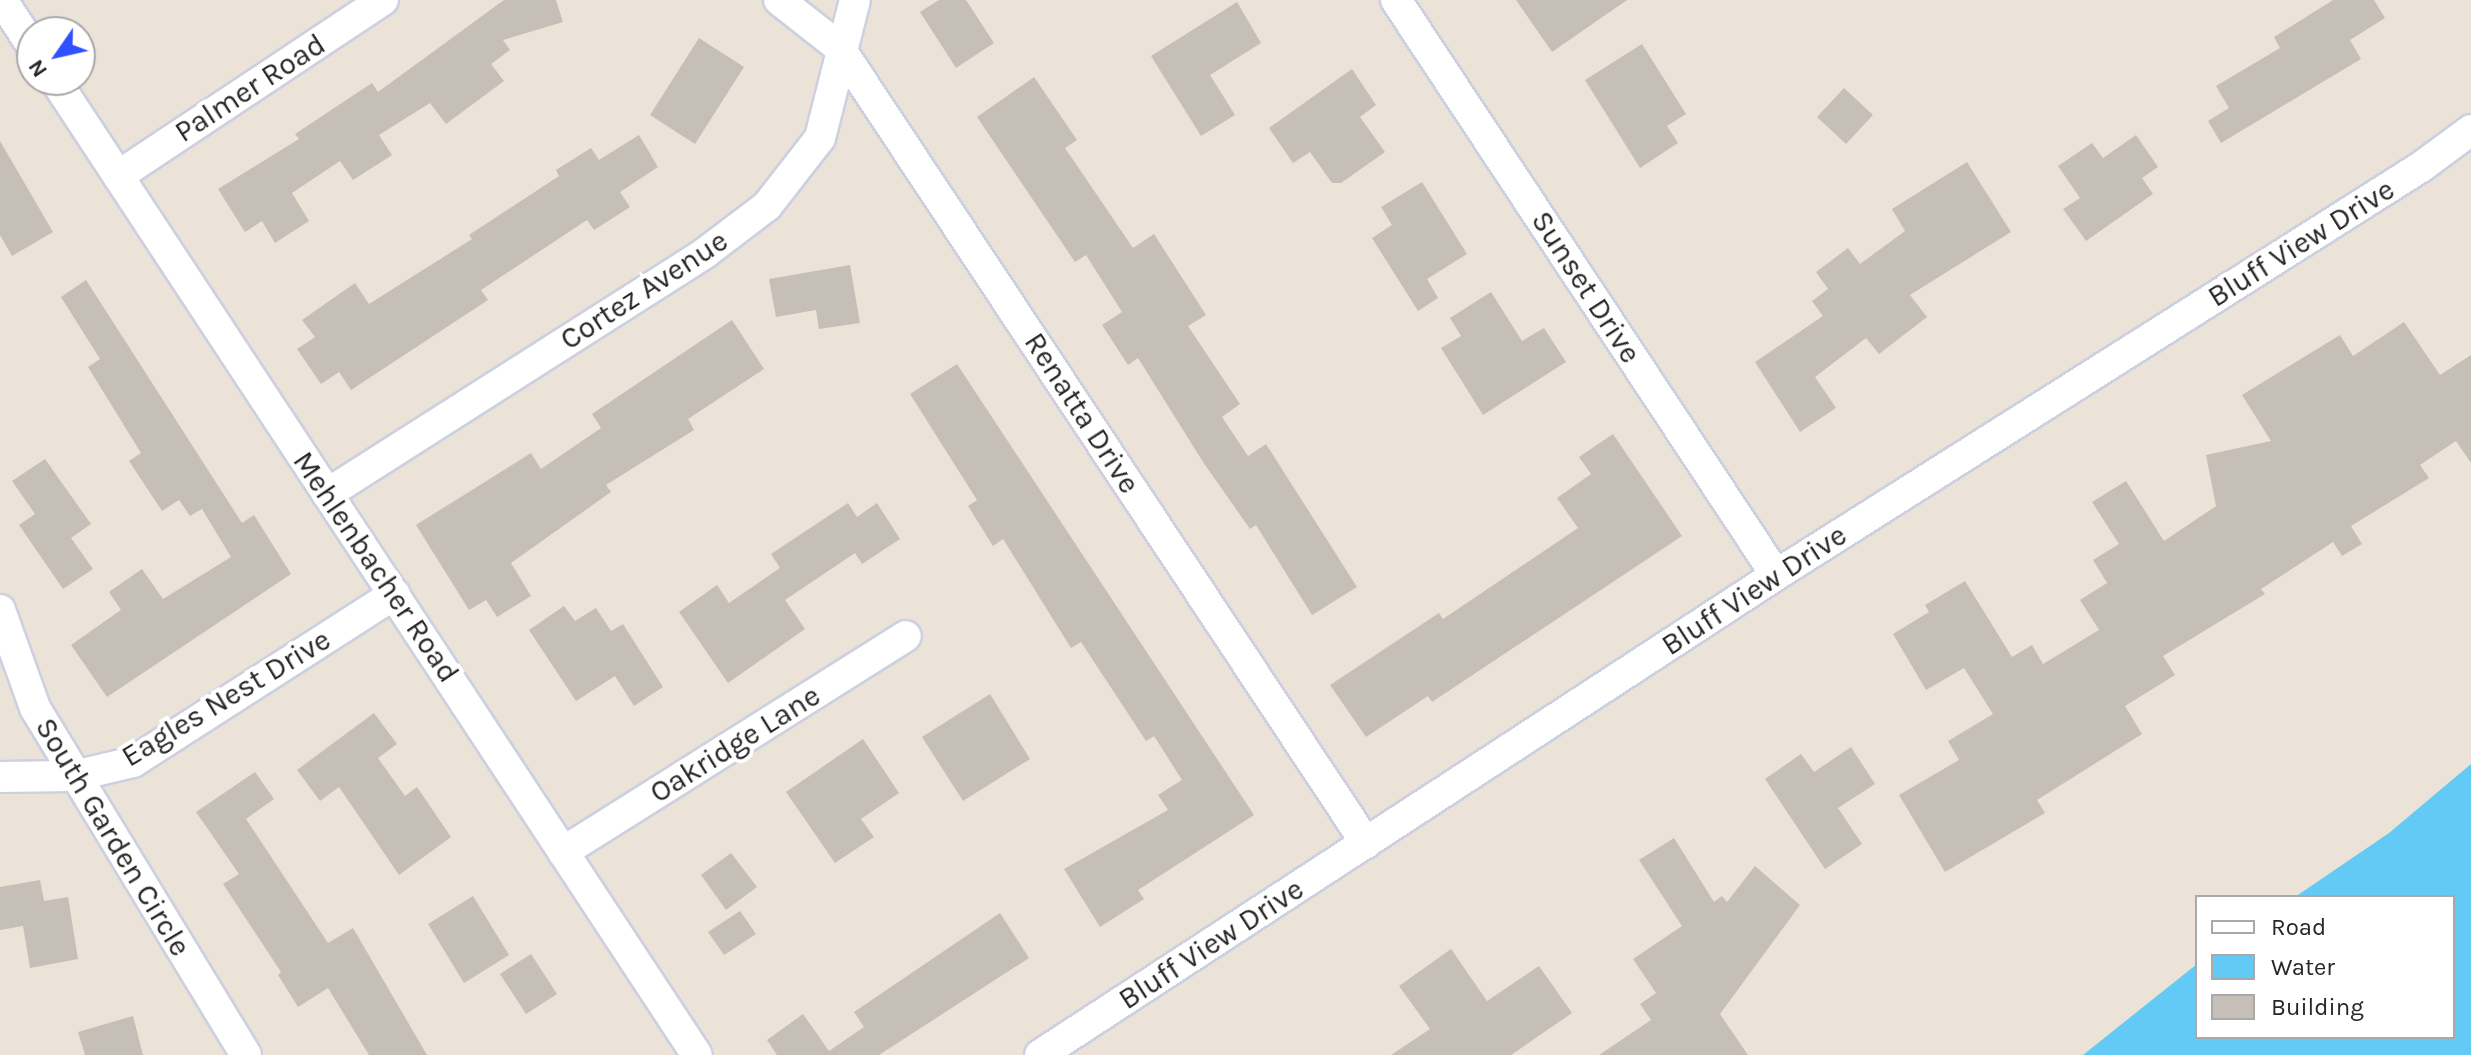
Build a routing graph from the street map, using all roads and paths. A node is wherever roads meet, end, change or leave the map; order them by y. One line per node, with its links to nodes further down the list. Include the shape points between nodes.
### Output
1 (2, 0): 6 (street)
2 (383, 0): 10 (street, Palmer Road)
3 (779, 0): 7 (street, Renatta Drive)
4 (855, 0): 7 (street, Cortez Avenue)
5 (1396, 0): 12 (street, Sunset Drive)
6 (16, 21)
7 (839, 47): 11 (street, Cortez Avenue, via 820,138 767,206 705,253); 18 (street, Renatta Drive)
8 (66, 96): 10 (street, Mehlenbacher Road)
9 (2471, 130): 12 (street, Bluff View Drive)
10 (118, 176): 11 (street, Mehlenbacher Road)
11 (327, 494): 13 (street, Mehlenbacher Road)
12 (1776, 575): 18 (street, Bluff View Drive)
13 (395, 594): 16 (street, Eagles Nest Drive, via 133,762); 19 (street, Mehlenbacher Road)
14 (0, 610): 16 (street, South Garden Circle, via 35,708)
15 (906, 636): 19 (street, Oakridge Lane)
16 (74, 776): 17 (street, Eagles Nest Drive); 20 (street, South Garden Circle)
17 (0, 777)
18 (1366, 843): 22 (street, Bluff View Drive)
19 (563, 852): 21 (street, Mehlenbacher Road)
20 (246, 1055)
21 (697, 1055)
22 (1040, 1055)

